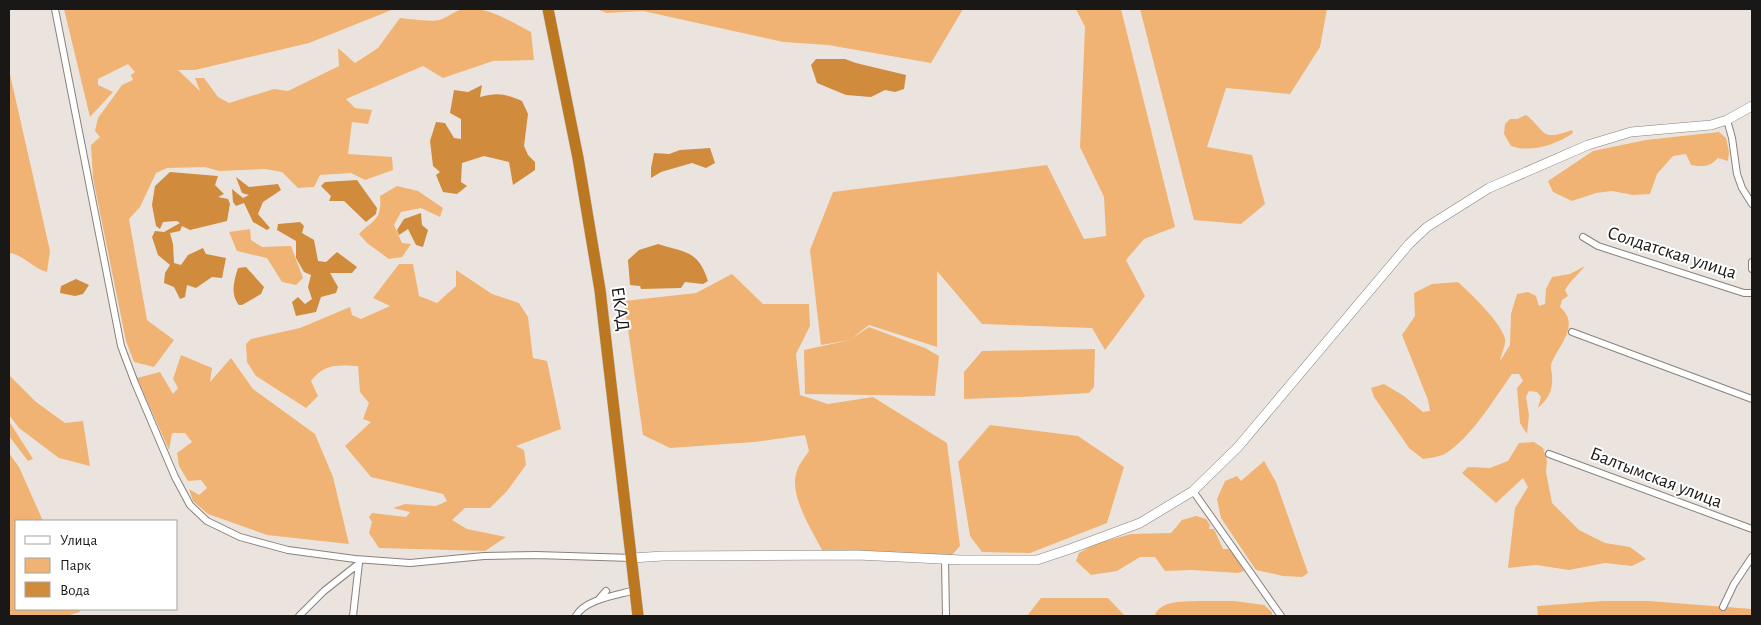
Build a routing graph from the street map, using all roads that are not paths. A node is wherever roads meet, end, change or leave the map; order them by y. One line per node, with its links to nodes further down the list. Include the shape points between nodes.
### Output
1 (56, 9): 18 (street, via 121,346 175,477 190,505 207,521 240,537 288,550)
2 (548, 9): 16 (highway, ЕКАД, via 600,290)
3 (1752, 106): 4 (street)
4 (1728, 120): 5 (street, via 1737,174); 13 (street, via 1631,132 1597,142 1489,188 1428,227 1409,244 1238,447)
5 (1752, 204)
6 (1583, 238): 9 (street, Солдатская улица, via 1598,246)
7 (1752, 262): 8 (street, Солдатская улица)
8 (1752, 269)
9 (1752, 293)
10 (1572, 332): 11 (street)
11 (1752, 399)
12 (1548, 454): 14 (street, Балтымская улица)
13 (1193, 491): 17 (street, via 1140,523 1037,560); 28 (street)
14 (1752, 529)
15 (1752, 557): 22 (street)
16 (632, 558): 17 (street, via 857,555); 18 (street, via 536,555 410,563); 19 (highway, ЕКАД)
17 (945, 559): 27 (street)
18 (359, 562): 23 (street, via 324,590); 24 (street)
19 (636, 590): 21 (street); 26 (highway, ЕКАД)
20 (606, 591): 21 (street)
21 (599, 599): 25 (street, via 578,611)
22 (1722, 607)
23 (299, 616)
24 (353, 616)
25 (576, 616)
26 (638, 616)
27 (946, 616)
28 (1281, 616)

